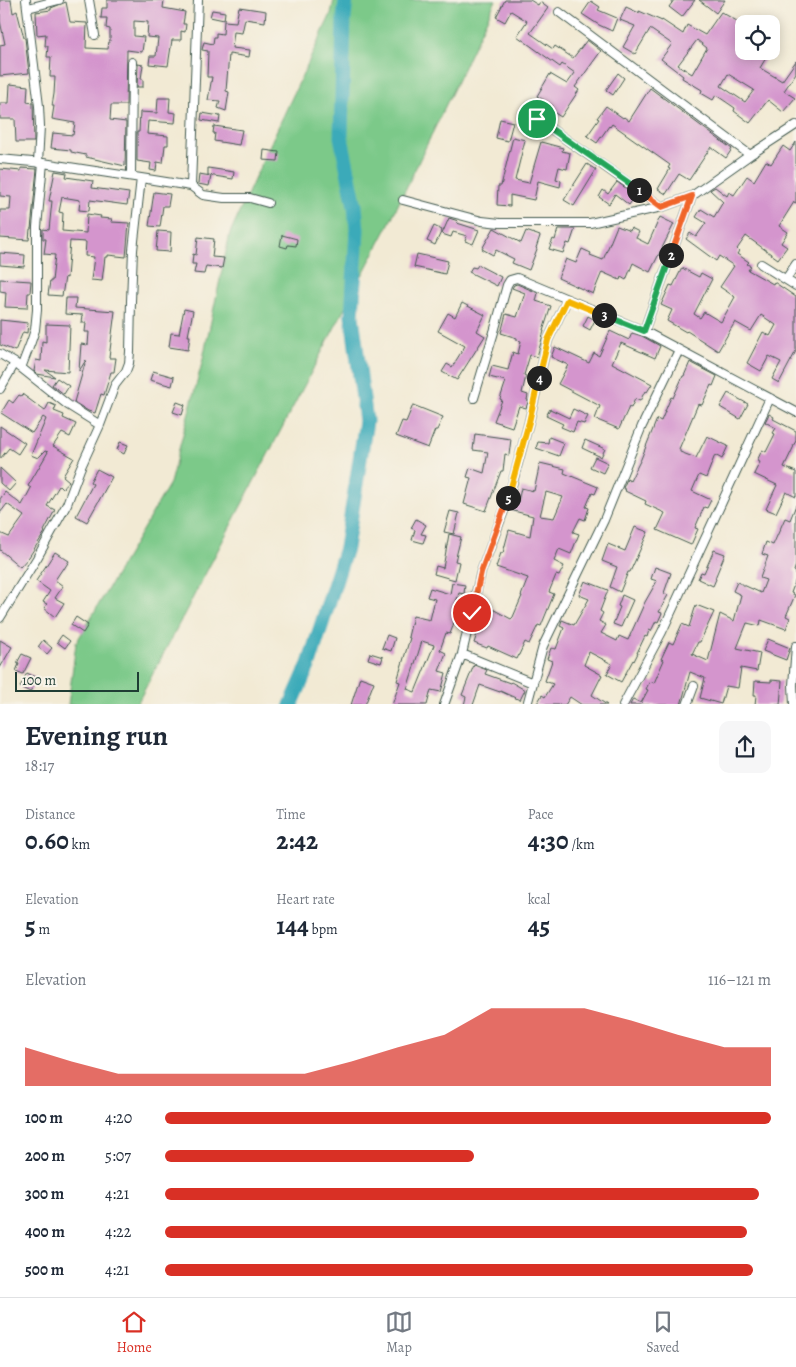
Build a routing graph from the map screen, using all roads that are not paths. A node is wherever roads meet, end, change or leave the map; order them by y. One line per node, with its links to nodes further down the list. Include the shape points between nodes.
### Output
1 (59, 0): 4 (street)
2 (89, 0): 6 (street)
3 (198, 0): 15 (street)
4 (27, 4): 12 (street, via 39,106)
5 (559, 12): 10 (street)
6 (95, 35)
7 (132, 62): 13 (street)
8 (537, 119): 19 (street)
9 (796, 125): 10 (street)
10 (750, 155): 16 (street)
11 (0, 159): 12 (street)
12 (40, 163): 13 (street); 28 (street, via 36,320 31,342)
13 (131, 176): 14 (street)
14 (140, 178): 15 (street); 33 (street, via 133,250 129,363 115,385)
15 (191, 186): 18 (street, via 203,195 250,198)
16 (692, 196): 19 (street); 25 (street)
17 (403, 200): 19 (street, via 500,223 590,223)
18 (268, 203)
19 (662, 207)
20 (761, 264): 22 (street)
21 (796, 264): 22 (street)
22 (786, 279): 23 (street)
23 (796, 286)
24 (567, 300): 25 (street); 30 (street, via 517,278 510,280); 36 (street, via 548,340 508,500 481,572)
25 (644, 331): 26 (street)
26 (679, 350): 31 (street); 37 (street, via 642,426 604,520 543,646)
27 (0, 354): 28 (street)
28 (18, 365): 29 (street); 33 (street, via 68,405)
29 (0, 390)
30 (474, 398)
31 (770, 398): 32 (street); 41 (street, via 662,632)
32 (796, 412)
33 (100, 425): 34 (street, via 67,504)
34 (0, 618)
35 (796, 646): 43 (street)
36 (462, 654): 37 (street); 39 (street)
37 (533, 683): 40 (street)
38 (694, 686): 42 (street)
39 (444, 704)
40 (527, 704)
41 (623, 704)
42 (687, 704)
43 (794, 704)

